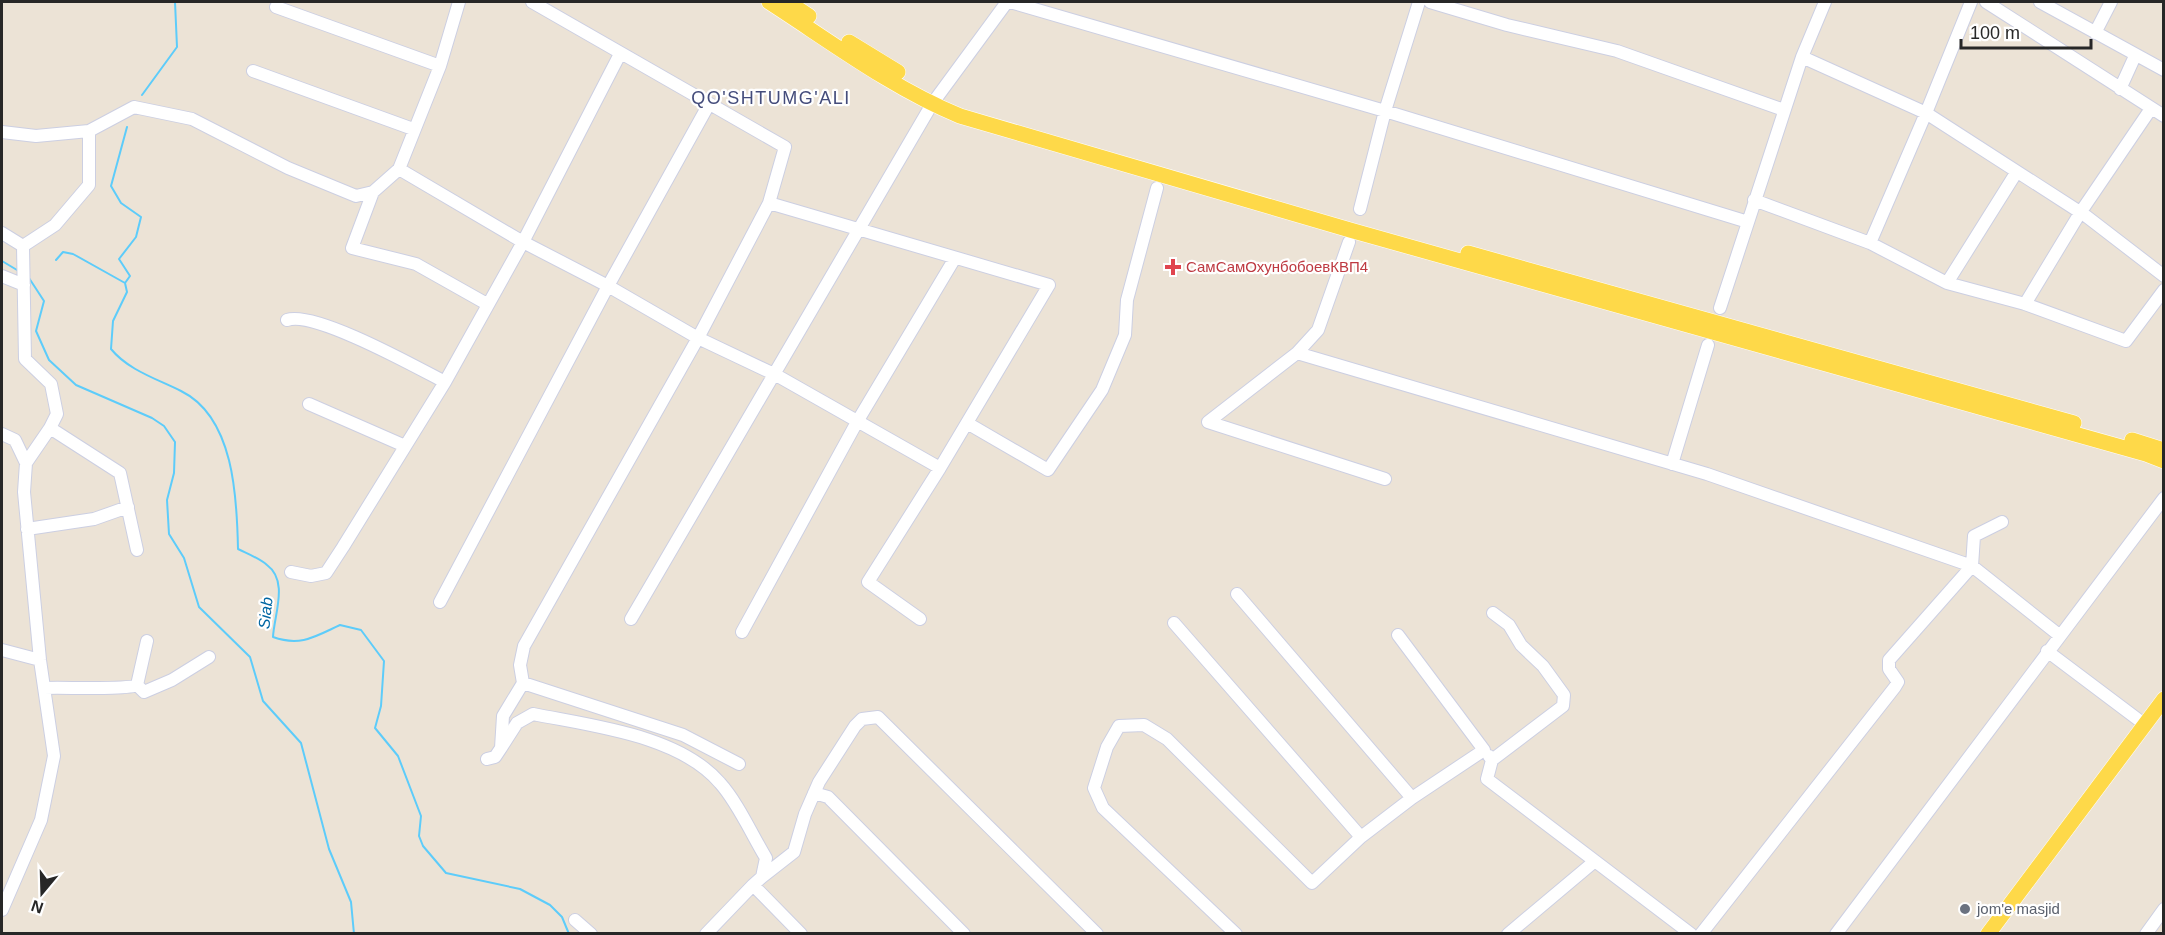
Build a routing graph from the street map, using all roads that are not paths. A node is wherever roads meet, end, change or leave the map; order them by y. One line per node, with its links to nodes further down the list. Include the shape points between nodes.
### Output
1 (459, 2): 18 (street)
2 (532, 2): 15 (street)
3 (769, 2): 22 (main road)
4 (788, 2): 22 (main road)
5 (1008, 2): 22 (street); 26 (street)
6 (1419, 2): 26 (street)
7 (1430, 2): 24 (street, via 1617,51)
8 (1825, 2): 17 (street)
9 (1971, 2): 27 (street)
10 (1986, 2): 21 (street)
11 (2040, 2): 14 (street)
12 (2111, 2): 14 (street)
13 (276, 8): 18 (street)
14 (2095, 33): 16 (street)
15 (620, 54): 23 (street); 43 (street)
16 (2135, 56): 19 (street); 21 (street)
17 (1802, 57): 24 (street); 27 (street)
18 (440, 66): 29 (street)
19 (2163, 70)
20 (254, 71): 29 (street)
21 (2120, 89): 25 (street)
22 (934, 100): 41 (street); 69 (main road); 70 (main road, via 960,116 1361,234)
23 (709, 104): 37 (street, via 785,147); 52 (street)
24 (1784, 110): 36 (street)
25 (2150, 110): 28 (street); 39 (street)
26 (1385, 111): 38 (street); 40 (street)
27 (1926, 113): 33 (street); 45 (street)
28 (2163, 116)
29 (413, 129): 32 (street)
30 (89, 131): 31 (street, via 36,136); 35 (street, via 134,107 169,114 192,119 288,168 356,196); 46 (street, via 90,185 55,225)
31 (2, 132)
32 (399, 169): 35 (street); 43 (street)
33 (2016, 173): 39 (street); 50 (street)
34 (1157, 188): 65 (street, via 1128,300 1125,335 1102,390 1048,470)
35 (373, 192): 54 (street, via 352,248 416,264)
36 (1754, 200): 40 (street); 45 (street)
37 (769, 203): 41 (street); 58 (street)
38 (1360, 209)
39 (2080, 213): 49 (street); 55 (street)
40 (1748, 222): 56 (street)
41 (858, 229): 47 (street); 61 (street)
42 (2, 233): 46 (street)
43 (523, 242): 52 (street); 54 (street)
44 (1349, 242): 60 (street, via 1318,330)
45 (1870, 243): 50 (street)
46 (23, 246): 51 (street)
47 (955, 258): 64 (street); 65 (street, via 1049,285)
48 (2, 276): 51 (street)
49 (2163, 276)
50 (1947, 283): 55 (street)
51 (24, 285): 66 (street, via 25,359 51,384 57,414)
52 (608, 286): 58 (street); 83 (street)
53 (2163, 290): 55 (street, via 2126,341)
54 (487, 304): 62 (street)
55 (2025, 304)
56 (1720, 308)
57 (287, 320): 62 (street, via 304,319 360,339)
58 (698, 338): 61 (street); 96 (street, via 524,646 520,665)
59 (1708, 345): 72 (street)
60 (1297, 353): 72 (street); 74 (street, via 1209,422)
61 (776, 375): 64 (street); 86 (street)
62 (445, 382): 68 (street)
63 (309, 404): 68 (street)
64 (857, 422): 73 (street); 88 (street)
65 (967, 423): 73 (street)
66 (50, 428): 71 (street); 76 (street, via 120,473)
67 (2, 434): 71 (street, via 15,440)
68 (405, 446): 81 (street, via 326,573 311,576)
69 (2163, 450)
70 (2163, 461)
71 (26, 463): 78 (street)
72 (1672, 464): 80 (street)
73 (940, 468): 85 (street, via 867,582)
74 (1385, 478)
75 (2163, 498): 90 (street)
76 (128, 507): 78 (street, via 94,519); 79 (street)
77 (2002, 522): 80 (street, via 1974,536)
78 (27, 529): 95 (street)
79 (137, 550)
80 (1972, 566): 90 (street); 121 (street, via 1889,660 1889,669 1898,682 1896,687)
81 (291, 572)
82 (1238, 594): 106 (street)
83 (440, 602)
84 (1493, 613): 102 (street, via 1509,625 1521,645 1564,694 1563,706)
85 (920, 619)
86 (631, 620)
87 (1174, 623): 107 (street)
88 (741, 632)
89 (1398, 635): 102 (street)
90 (2059, 635): 93 (street)
91 (147, 641): 97 (street)
92 (2, 650): 95 (street)
93 (2047, 651): 100 (street); 122 (street)
94 (209, 657): 97 (street, via 144,692)
95 (40, 660): 98 (street)
96 (523, 683): 101 (street, via 503,716); 104 (street, via 683,735)
97 (137, 685): 98 (street)
98 (44, 688): 111 (street, via 54,756 41,820)
99 (2163, 699): 100 (main road)
100 (2144, 724): 123 (main road)
101 (501, 748): 103 (street, via 495,757); 109 (street, via 517,723 533,714 612,730 682,752 720,783 766,858)
102 (1488, 755): 106 (street); 108 (street, via 1487,779)
103 (487, 759)
104 (739, 764)
105 (814, 793): 109 (street, via 794,852); 116 (street, via 828,797); 117 (street, via 855,726 862,719 878,717)
106 (1412, 798): 107 (street)
107 (1361, 837): 118 (street, via 1311,883 1167,739 1144,725 1119,726 1107,747 1094,788 1102,808)
108 (1595, 861): 119 (street); 120 (street)
109 (758, 881): 114 (street); 115 (street)
110 (2163, 909): 124 (street)
111 (2, 910)
112 (575, 920): 113 (street)
113 (591, 933)
114 (706, 933)
115 (801, 933)
116 (964, 933)
117 (1097, 933)
118 (1236, 933)
119 (1508, 933)
120 (1691, 933)
121 (1701, 933)
122 (1836, 933)
123 (1988, 933)
124 (2145, 933)

